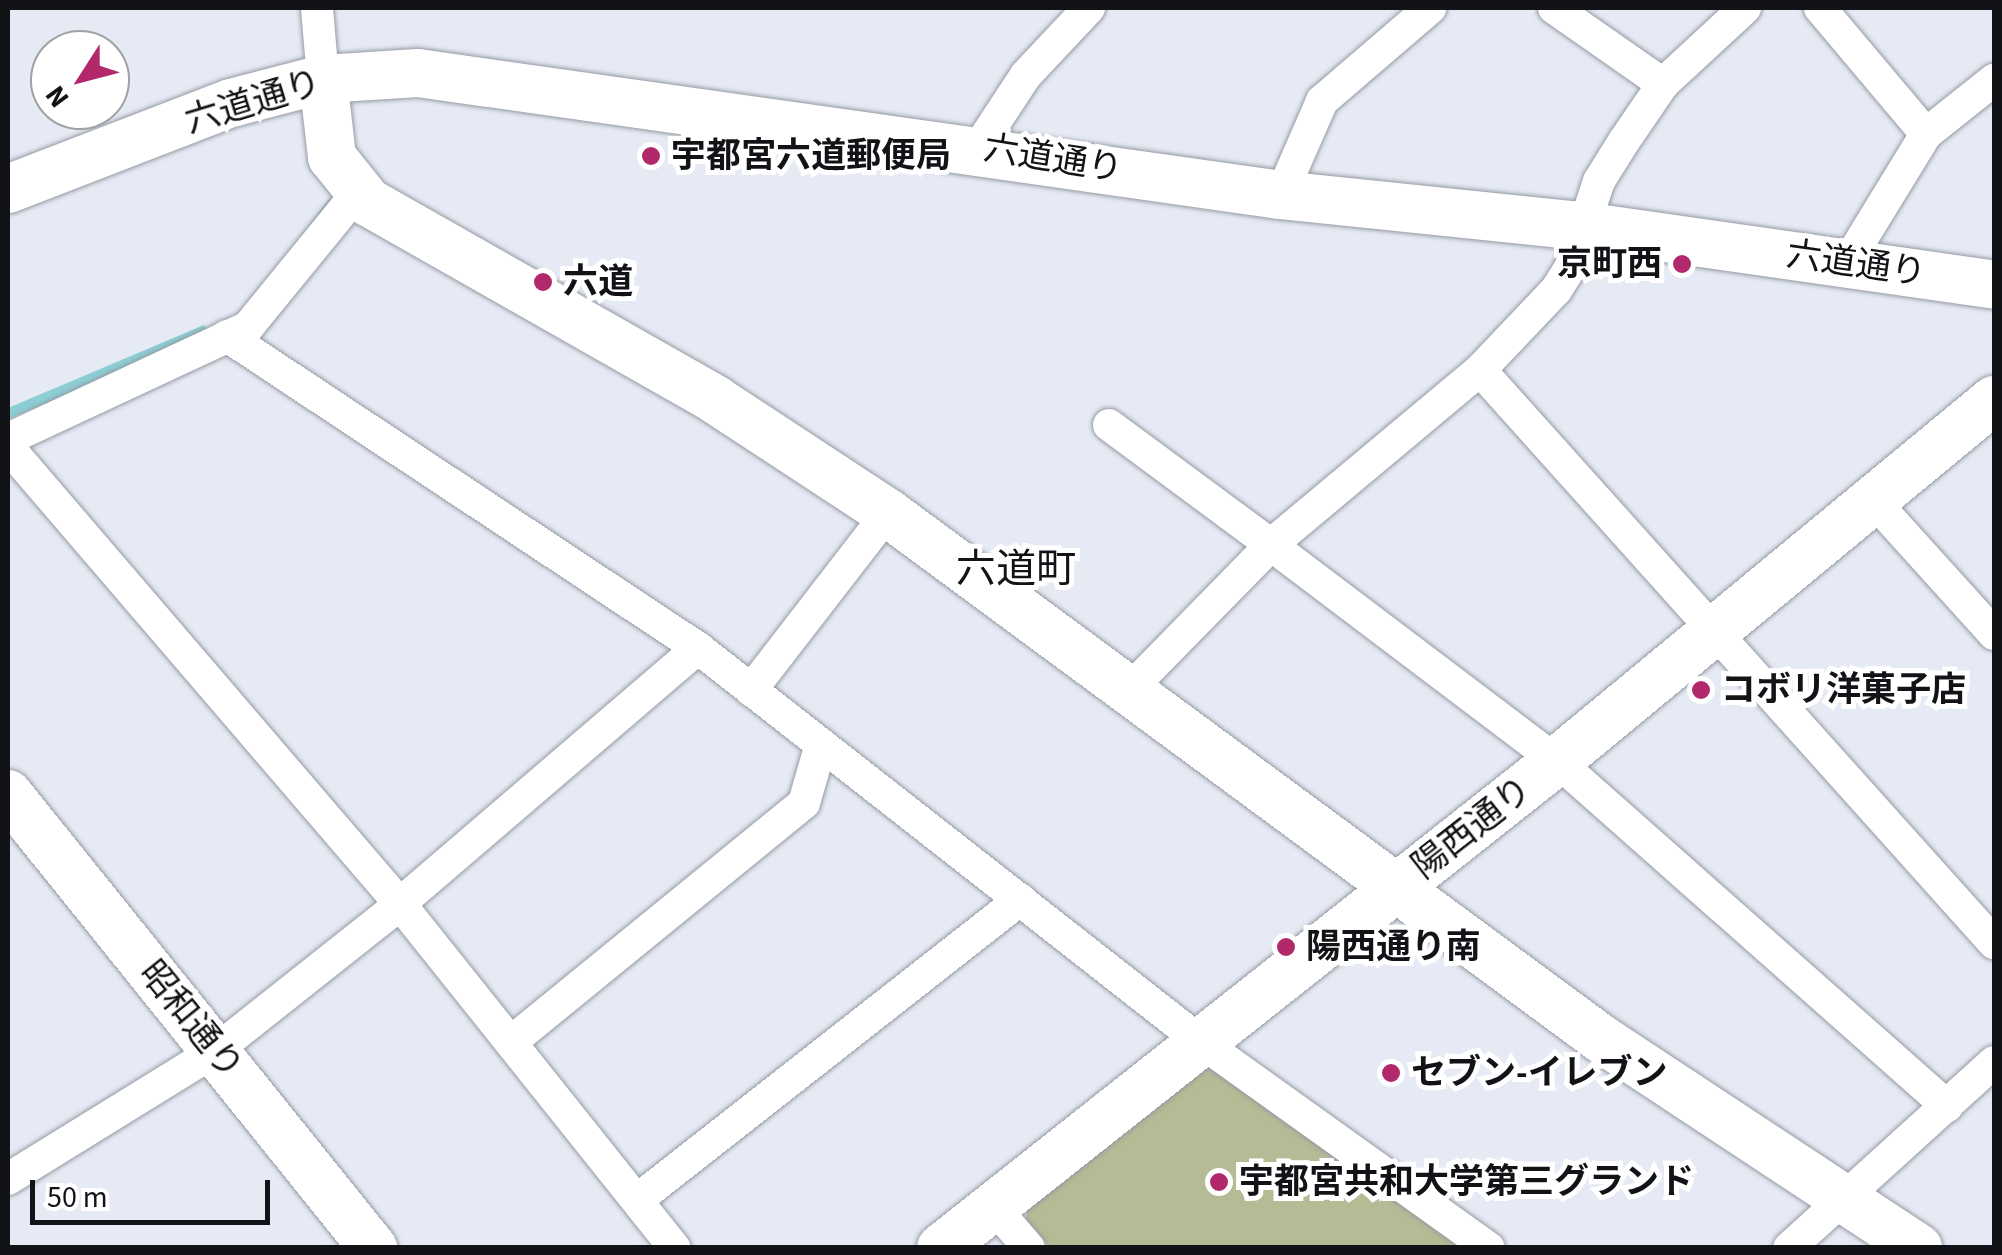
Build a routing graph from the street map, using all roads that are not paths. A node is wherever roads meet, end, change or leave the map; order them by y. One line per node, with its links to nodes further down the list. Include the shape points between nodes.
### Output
1 (317, 8): 7 (street)
2 (1089, 8): 11 (street, via 1026,75)
3 (1430, 8): 14 (street, via 1322,101)
4 (1554, 8): 9 (street)
5 (1745, 8): 9 (street)
6 (1820, 8): 10 (street)
7 (323, 78): 11 (street, 六道通り, via 456,75); 12 (street, 六道通り, via 232,103); 13 (street, via 326,141)
8 (1994, 80): 10 (street)
9 (1663, 84): 15 (street, via 1599,182)
10 (1926, 134): 16 (street)
11 (978, 148): 14 (street, 六道通り)
12 (8, 188)
13 (358, 192): 18 (street, via 248,327); 25 (street, via 392,218 716,400)
14 (1282, 195): 15 (street, 六道通り)
15 (1582, 226): 16 (street, 六道通り); 19 (street, via 1556,290)
16 (1847, 263): 17 (street, 六道通り)
17 (1994, 284)
18 (227, 336): 22 (street); 29 (street)
19 (1480, 370): 26 (street); 27 (street)
20 (1994, 400): 24 (street, 陽西通り)
21 (1109, 425): 26 (street)
22 (8, 439)
23 (8, 448): 38 (street)
24 (1872, 499): 27 (street, 陽西通り); 28 (street)
25 (888, 512): 30 (street); 31 (street)
26 (1272, 545): 30 (street); 33 (street)
27 (1714, 628): 33 (street, 陽西通り); 39 (street)
28 (1994, 634)
29 (698, 648): 31 (street); 38 (street)
30 (1132, 687): 36 (street)
31 (752, 690): 32 (street)
32 (821, 744): 37 (street); 40 (street, via 804,803)
33 (1557, 761): 36 (street, 陽西通り); 44 (street)
34 (8, 794): 42 (street, 昭和通り)
35 (8, 837): 42 (street, 昭和通り)
36 (1395, 888): 41 (street, 陽西通り); 46 (street, via 1600,1038)
37 (1020, 900): 41 (street); 47 (street)
38 (400, 904): 40 (street); 42 (street)
39 (1994, 943)
40 (510, 1042): 47 (street)
41 (1201, 1042): 48 (street, 陽西通り); 54 (street)
42 (204, 1058): 45 (street); 49 (street, 昭和通り); 50 (street, 昭和通り)
43 (1994, 1062): 44 (street)
44 (1946, 1106): 46 (street)
45 (8, 1179)
46 (1843, 1199): 55 (street); 56 (street)
47 (637, 1200): 51 (street)
48 (993, 1206): 52 (street, 陽西通り); 53 (street)
49 (340, 1248)
50 (373, 1248)
51 (674, 1248)
52 (941, 1248)
53 (1030, 1248)
54 (1489, 1248)
55 (1789, 1248)
56 (1918, 1248)

